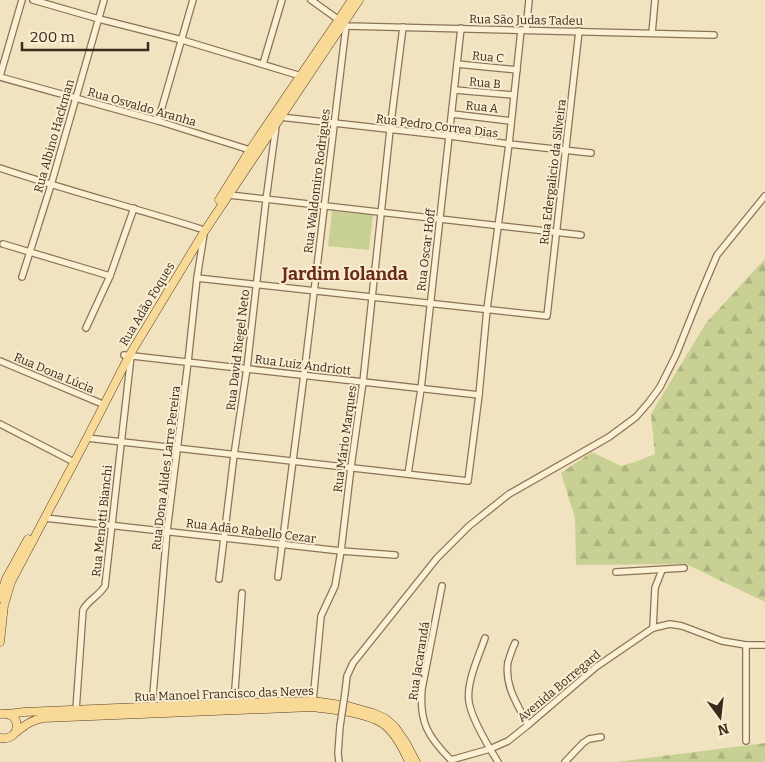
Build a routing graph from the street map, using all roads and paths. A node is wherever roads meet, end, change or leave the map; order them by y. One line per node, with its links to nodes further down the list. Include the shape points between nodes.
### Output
1 (22, 0): 23 (street)
2 (33, 0): 11 (street)
3 (104, 0): 11 (street, Rua Albino Hackman)
4 (193, 0): 19 (street)
5 (282, 0): 20 (street)
6 (311, 0): 12 (street)
7 (352, 0): 12 (main road, Rua Adão Foques)
8 (359, 0): 12 (main road, Rua Adão Foques)
9 (529, 0): 15 (street)
10 (654, 0): 17 (street)
11 (99, 19): 19 (street); 27 (street, Rua Albino Hackman)
12 (343, 23): 13 (street, Rua São Judas Tadeu); 24 (main road, Rua Adão Foques); 30 (main road, Rua Adão Foques); 32 (street, Rua Waldomiro Rodrigues)
13 (403, 27): 14 (street, Rua São Judas Tadeu); 33 (street, Rua Mário Marques)
14 (461, 28): 15 (street, Rua São Judas Tadeu); 21 (street, Rua Oscar Hoff)
15 (524, 30): 16 (street, Rua São Judas Tadeu); 22 (street)
16 (579, 31): 17 (street, Rua São Judas Tadeu); 37 (street, Rua Edergalicio da Silveira)
17 (652, 33): 18 (street, Rua São Judas Tadeu)
18 (714, 35)
19 (182, 40): 20 (street); 29 (street)
20 (263, 64): 24 (street)
21 (457, 64): 22 (street, Rua C); 25 (street, Rua Oscar Hoff)
22 (517, 70): 26 (street)
23 (0, 76): 27 (street, Rua Osvaldo Aranha)
24 (301, 76): 36 (main road, Rua Adão Foques)
25 (455, 90): 26 (street, Rua B); 28 (street, Rua Oscar Hoff)
26 (514, 95): 31 (street)
27 (75, 99): 29 (street, Rua Osvaldo Aranha); 40 (street, Rua Albino Hackman)
28 (452, 114): 31 (street, Rua A); 34 (street, Rua Oscar Hoff)
29 (158, 121): 36 (street, Rua Osvaldo Aranha)
30 (278, 121): 32 (street, Rua Pedro Correa Dias); 41 (main road, Rua Adão Foques); 43 (street, Rua David Riegel Neto)
31 (511, 121): 35 (street)
32 (334, 123): 33 (street, Rua Pedro Correa Dias); 44 (street, Rua Waldomiro Rodrigues)
33 (390, 130): 34 (street, Rua Pedro Correa Dias); 46 (street, Rua Mário Marques)
34 (450, 136): 35 (street, Rua Pedro Correa Dias); 47 (street, Rua Oscar Hoff)
35 (509, 144): 37 (street, Rua Pedro Correa Dias); 48 (street)
36 (250, 150): 49 (main road, Rua Adão Foques)
37 (566, 150): 38 (street, Rua Pedro Correa Dias); 50 (street, Rua Edergalicio da Silveira)
38 (591, 153)
39 (0, 168): 40 (street)
40 (51, 184): 45 (street); 53 (street, Rua Albino Hackman)
41 (229, 195): 43 (street); 49 (main road, Rua Adão Foques)
42 (765, 196): 114 (street, bridge, via 717,255 676,355 649,402 609,437 509,494 469,526 437,558 353,663 344,693)
43 (266, 200): 44 (street); 57 (street, Rua David Riegel Neto)
44 (324, 206): 46 (street); 58 (street, Rua Waldomiro Rodrigues)
45 (134, 208): 49 (street); 54 (street)
46 (382, 213): 47 (street); 59 (street, Rua Mário Marques)
47 (440, 220): 48 (street); 60 (street, Rua Oscar Hoff)
48 (498, 226): 50 (street); 61 (street)
49 (202, 230): 56 (street, Rua Dona Alides Larre Pereira); 63 (main road, Rua Adão Foques)
50 (556, 231): 51 (street); 61 (street, Rua Edergalicio da Silveira, via 547,316)
51 (581, 235)
52 (4, 244): 53 (street)
53 (30, 252): 54 (street); 55 (street, Rua Albino Hackman)
54 (110, 276): 62 (street)
55 (22, 277)
56 (198, 278): 57 (street); 65 (street, Rua Dona Alides Larre Pereira)
57 (257, 284): 58 (street); 66 (street, Rua David Riegel Neto)
58 (314, 290): 59 (street); 67 (street, Rua Waldomiro Rodrigues)
59 (372, 297): 60 (street); 68 (street, Rua Mário Marques)
60 (430, 303): 61 (street); 69 (street, Rua Oscar Hoff)
61 (487, 309): 70 (street)
62 (86, 328)
63 (128, 356): 65 (street, Rua Luiz Andriott); 71 (main road, Rua Adão Foques); 73 (main road, Rua Adão Foques); 74 (street, Rua Menotti Bianchi)
64 (0, 361): 71 (street, Rua Dona Lúcia)
65 (188, 362): 66 (street, Rua Luiz Andriott); 75 (street, Rua Dona Alides Larre Pereira)
66 (247, 368): 67 (street, Rua Luiz Andriott); 76 (street, Rua David Riegel Neto)
67 (304, 375): 68 (street, Rua Luiz Andriott); 78 (street, Rua Waldomiro Rodrigues)
68 (363, 382): 69 (street, Rua Luiz Andriott); 79 (street, Rua Mário Marques)
69 (421, 389): 70 (street, Rua Luiz Andriott); 80 (street, Rua Oscar Hoff)
70 (479, 395): 80 (street, via 468,481)
71 (100, 403): 77 (main road, Rua Adão Foques)
72 (0, 424): 77 (street)
73 (87, 438): 74 (street); 81 (main road, Rua Adão Foques)
74 (121, 442): 75 (street); 82 (street, Rua Menotti Bianchi)
75 (178, 448): 76 (street); 83 (street, Rua Dona Alides Larre Pereira)
76 (234, 455): 78 (street); 84 (street, Rua David Riegel Neto)
77 (70, 460): 95 (main road, Rua Adão Foques, via 6,579)
78 (292, 461): 79 (street); 85 (street, Rua Waldomiro Rodrigues)
79 (351, 467): 80 (street); 86 (street, Rua Mário Marques)
80 (408, 474)
81 (45, 518): 82 (street, Rua Adão Rabello Cezar); 98 (main road, Rua Adão Foques, via 11,582 4,605)
82 (111, 526): 83 (street, Rua Adão Rabello Cezar); 105 (street, Rua Menotti Bianchi, via 105,586 83,610)
83 (167, 532): 84 (street, Rua Adão Rabello Cezar); 104 (street, Rua Dona Alides Larre Pereira)
84 (224, 538): 85 (street, Rua Adão Rabello Cezar); 92 (street, Rua David Riegel Neto)
85 (282, 544): 86 (street, Rua Adão Rabello Cezar); 91 (street, Rua Waldomiro Rodrigues)
86 (341, 552): 87 (street, Rua Adão Rabello Cezar); 102 (street, Rua Mário Marques, via 335,586 321,616)
87 (395, 554)
88 (684, 568): 89 (street)
89 (662, 570): 90 (street); 96 (street, via 656,588)
90 (616, 572)
91 (278, 577)
92 (219, 579)
93 (442, 586): 113 (street, Rua Jacarandá, via 421,704 428,732)
94 (242, 593): 103 (street)
95 (0, 598)
96 (653, 628): 100 (street, Avenida Borregard, via 670,624 682,626 722,641); 107 (street, Avenida Borregard, via 596,667)
97 (485, 638): 112 (street, via 472,677 469,701)
98 (0, 642)
99 (514, 643): 107 (street, via 508,682)
100 (746, 645): 101 (street, Avenida Borregard); 110 (street)
101 (765, 645)
102 (313, 701): 103 (main road, Rua Manoel Francisco das Neves); 116 (main road, Rua Manoel Francisco das Neves, via 348,706 386,719 406,742)
103 (234, 703): 104 (main road, Rua Manoel Francisco das Neves)
104 (152, 706): 105 (main road, Rua Manoel Francisco das Neves)
105 (76, 710): 106 (main road, Rua Manoel Francisco das Neves)
106 (3, 712): 108 (main road, via 12,715 17,726)
107 (528, 726): 112 (street, Avenida Borregard, via 508,742)
108 (8, 737): 111 (street); 115 (main road, Rua Manoel Francisco das Neves, via 34,719 43,718 312,707 347,712 383,724 402,746)
109 (601, 737): 118 (street, via 583,743)
110 (746, 741)
111 (0, 742)
112 (490, 749): 113 (street, Avenida Borregard); 117 (street)
113 (451, 761)
114 (339, 762)
115 (409, 762)
116 (416, 762)
117 (498, 762)
118 (565, 762)

